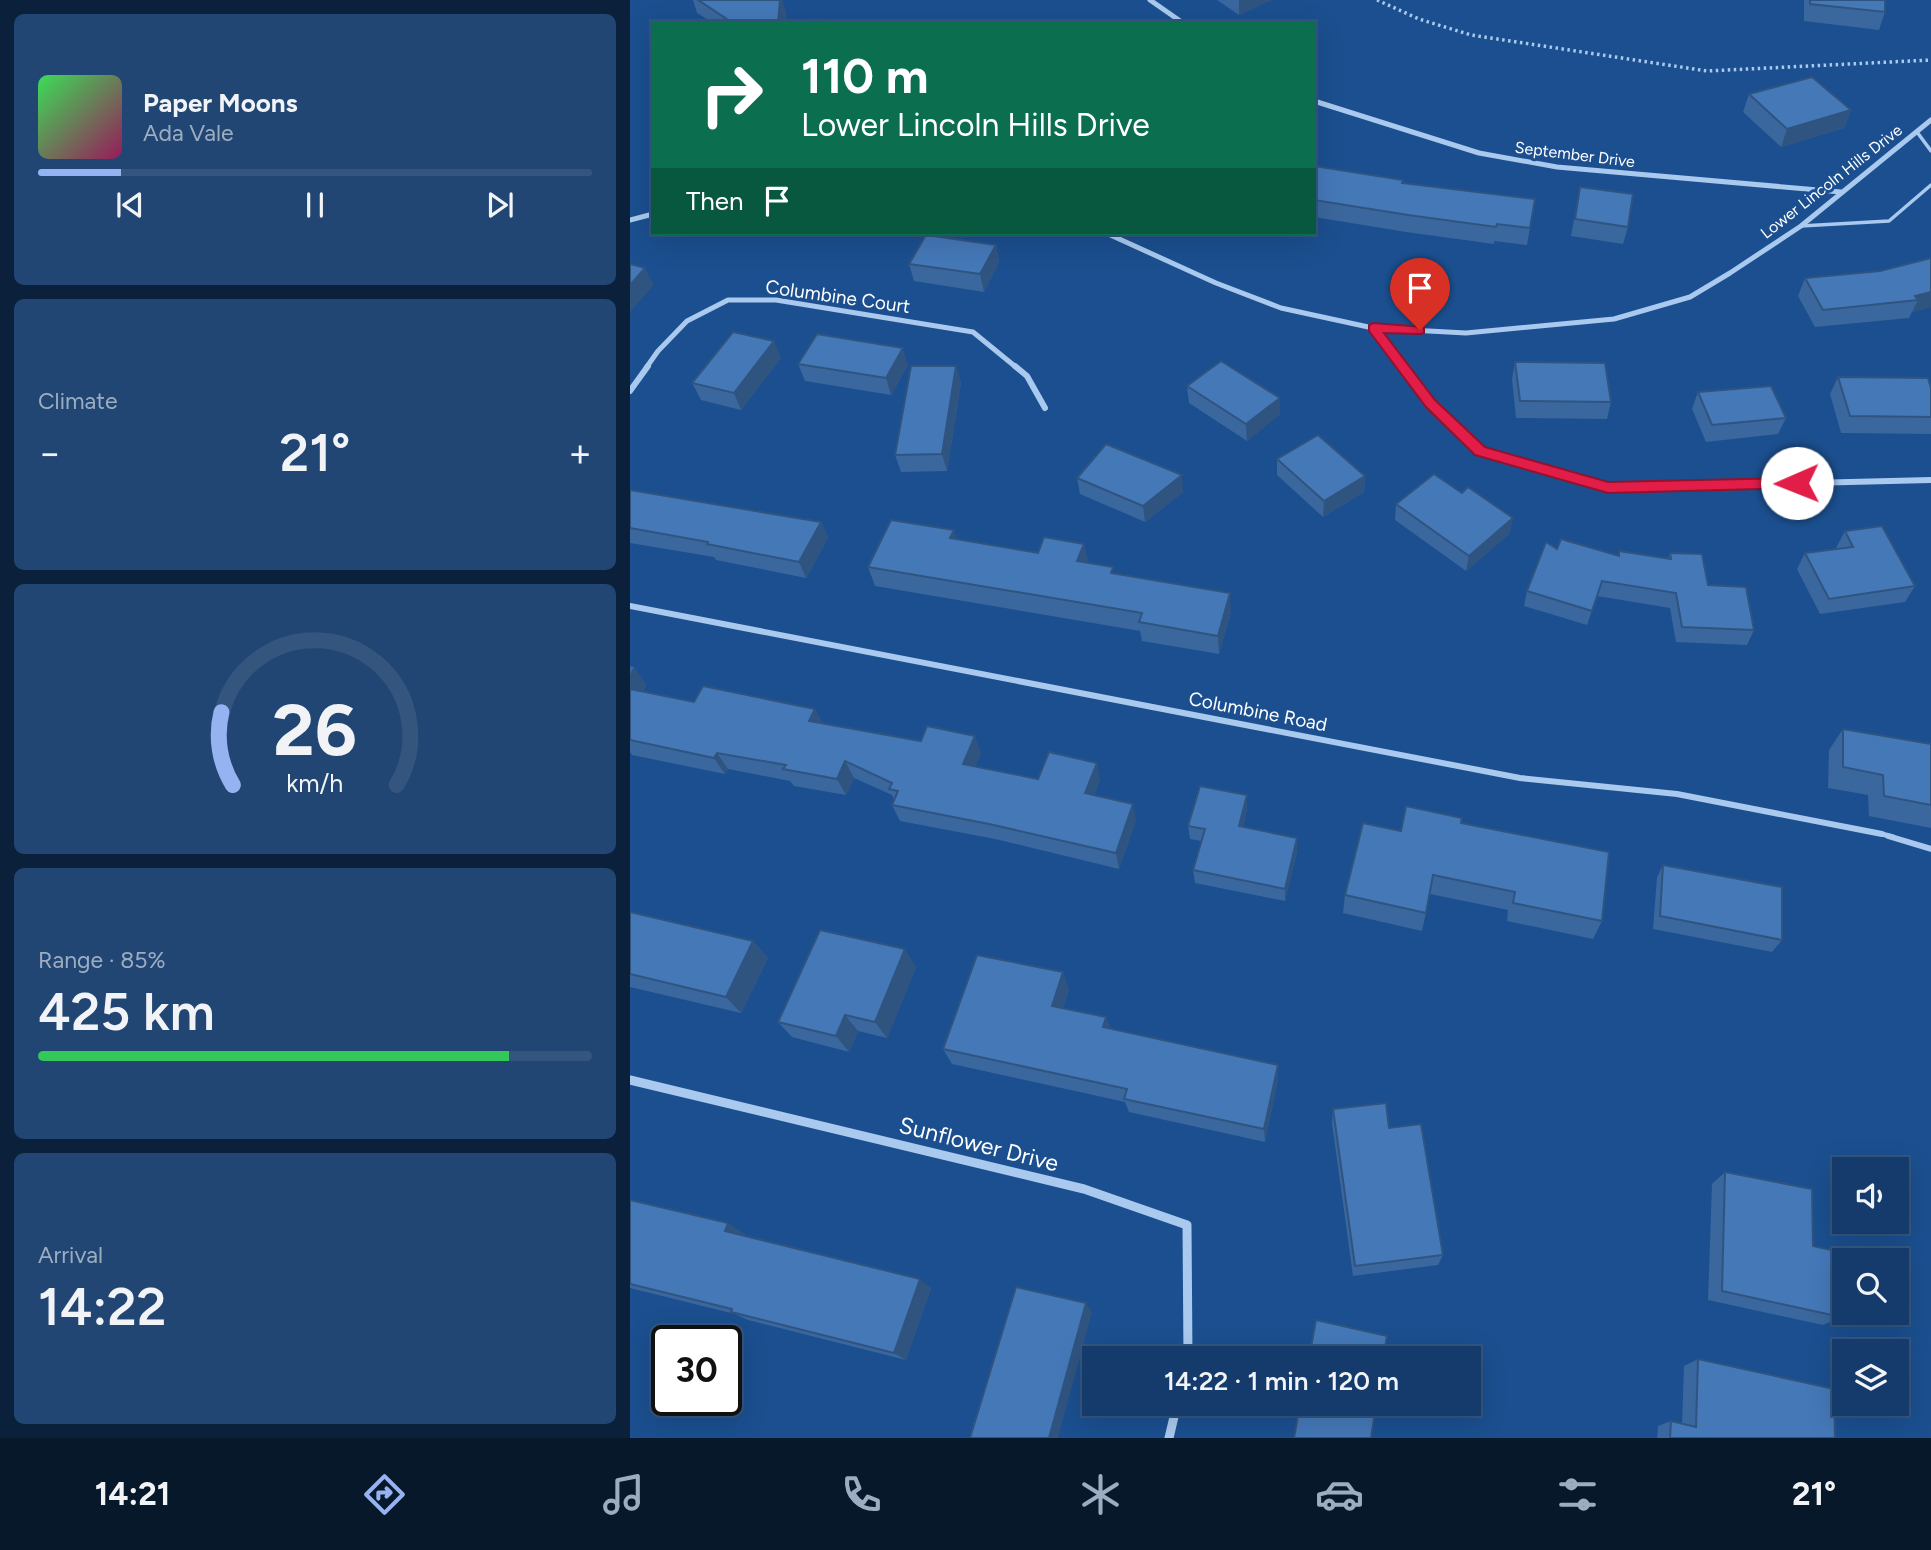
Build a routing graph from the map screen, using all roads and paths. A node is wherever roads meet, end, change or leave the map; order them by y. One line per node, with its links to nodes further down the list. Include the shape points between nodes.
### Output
1 (1150, 0): 3 (street)
2 (1377, 0): 4 (path, via 1471,35 1707,71)
3 (1181, 21)
4 (1931, 60)
5 (1316, 102): 10 (street, September Drive, via 1479,153 1557,167)
6 (1931, 120): 7 (street, Lower Lincoln Hills Drive)
7 (1917, 132): 8 (lane); 10 (street, Lower Lincoln Hills Drive)
8 (1931, 151)
9 (1931, 185): 13 (lane, via 1889,221)
10 (1841, 192): 13 (street, Lower Lincoln Hills Drive)
11 (651, 215): 12 (street)
12 (630, 220)
13 (1801, 226): 15 (street, Lower Lincoln Hills Drive, via 1690,297 1614,319 1466,333)
14 (1110, 235): 15 (street, Lower Lincoln Hills Drive, via 1216,284 1281,307)
15 (1373, 328): 18 (street, via 1431,404 1480,451 1608,488)
16 (630, 391): 17 (street, Columbine Court, via 687,321 728,300 776,300 972,332 1027,376)
17 (1045, 408)
18 (1931, 480)
19 (630, 606): 20 (street, Columbine Road, via 1520,778 1677,794)
20 (1882, 834): 21 (lane)
21 (1931, 849)
22 (630, 1080): 23 (street, Sunflower Drive, via 1084,1189 1187,1225)
23 (1188, 1346)
24 (1174, 1416): 25 (street)
25 (1169, 1438)

